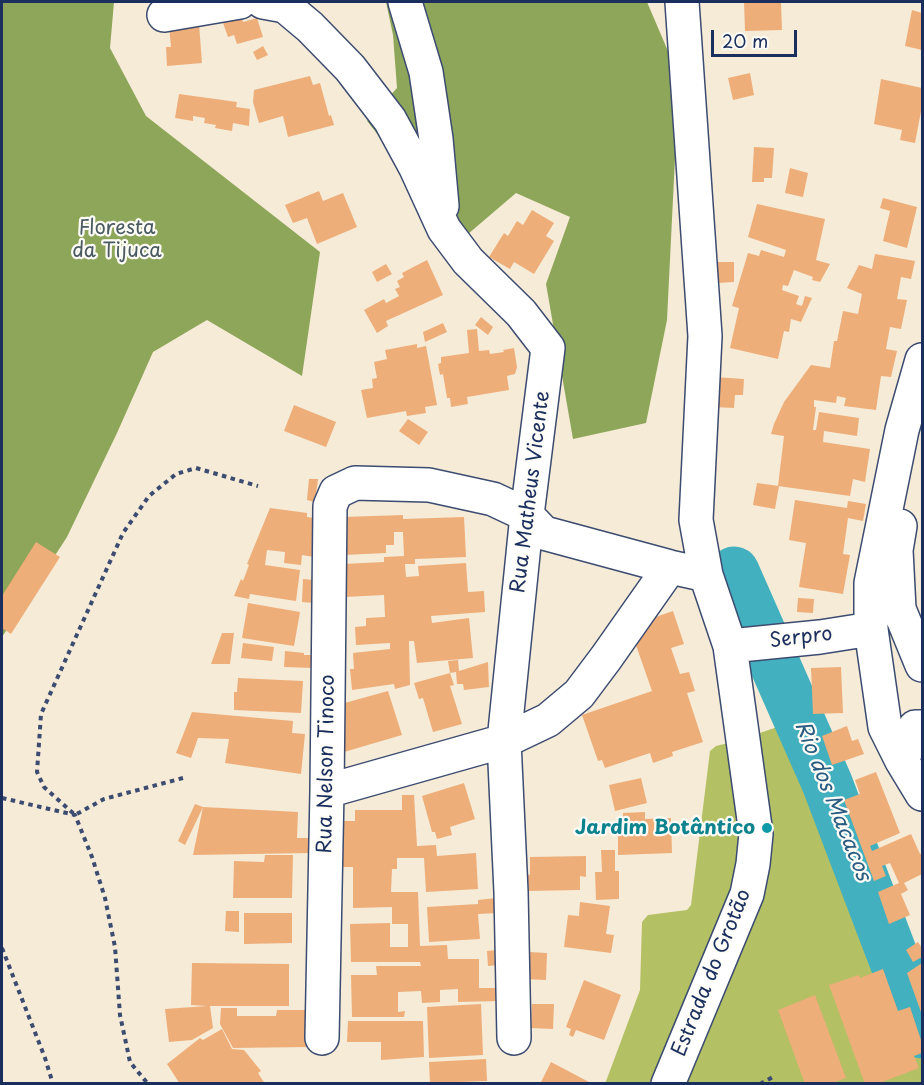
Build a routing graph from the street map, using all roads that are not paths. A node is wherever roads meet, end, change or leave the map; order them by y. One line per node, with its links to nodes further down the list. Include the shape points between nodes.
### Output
1 (240, 2): 5 (street)
2 (263, 2): 6 (street, Rua Matheus Vicente, via 285,6 350,68 390,120)
3 (405, 2): 6 (street, via 428,83)
4 (681, 2): 10 (street, Estrada do Grotão, via 705,336 696,520)
5 (164, 15)
6 (444, 229): 8 (street, Rua Matheus Vicente, via 548,348)
7 (921, 368): 11 (street, via 902,430 871,583); 13 (street, via 916,430 896,550 899,609)
8 (527, 515): 9 (street, via 544,533); 15 (street, Rua Matheus Vicente); 17 (street, Rua Nelson Tinoco, via 493,499 429,485 355,483 336,492 330,506)
9 (670, 567): 10 (street); 15 (street, via 579,694 548,720)
10 (706, 574): 12 (street, Estrada do Grotão)
11 (872, 637): 12 (street, Serpro, via 820,637); 13 (street, Serpro); 16 (street, via 885,727)
12 (730, 646): 21 (street, Estrada do Grotão, via 756,834 753,864 747,894)
13 (920, 661)
14 (922, 727): 16 (street, via 915,728)
15 (504, 741): 17 (street); 20 (street, Rua Matheus Vicente)
16 (902, 762): 18 (street)
17 (327, 791): 19 (street, Rua Nelson Tinoco)
18 (922, 794)
19 (322, 1038)
20 (514, 1038)
21 (668, 1083)

